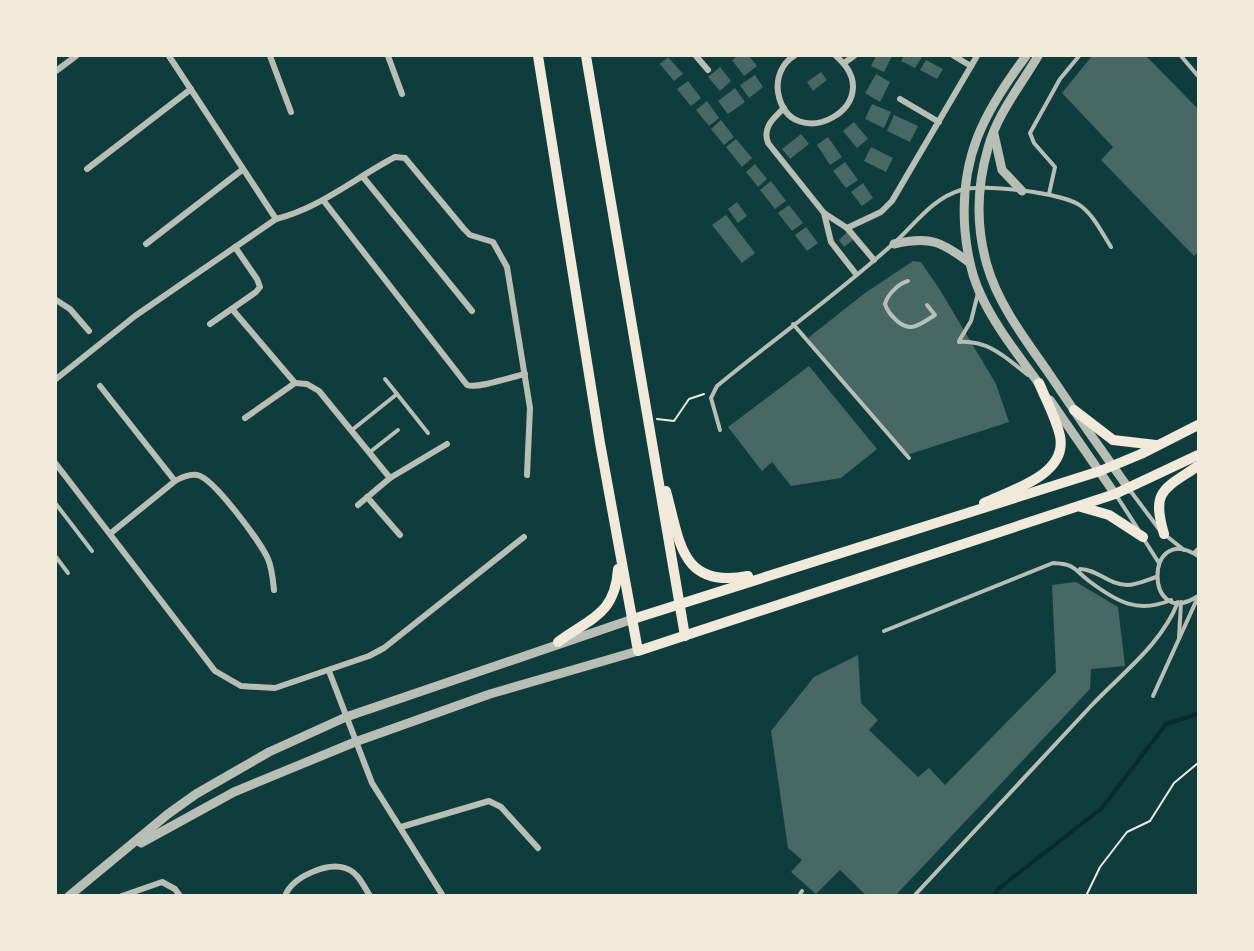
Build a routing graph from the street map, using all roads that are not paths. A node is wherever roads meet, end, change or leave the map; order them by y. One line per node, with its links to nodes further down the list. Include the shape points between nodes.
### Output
1 (76, 56): 20 (street)
2 (169, 56): 22 (street)
3 (270, 56): 26 (street)
4 (388, 56): 23 (street)
5 (538, 56): 98 (main road)
6 (586, 56): 66 (main road)
7 (696, 56): 19 (street)
8 (791, 56): 25 (street, via 783,66 777,87)
9 (836, 56): 17 (street)
10 (854, 56): 17 (street)
11 (954, 56): 18 (street)
12 (977, 56): 18 (street)
13 (1026, 56): 32 (street, via 980,127)
14 (1038, 56): 28 (street)
15 (1079, 56): 35 (lane, via 1059,79 1030,133 1055,167)
16 (1181, 56): 21 (lane)
17 (844, 63): 25 (street, via 850,73 851,97 837,116 827,122 803,122)
18 (971, 66): 27 (street)
19 (708, 70)
20 (56, 71)
21 (1198, 76)
22 (191, 88): 29 (street); 30 (street)
23 (402, 94)
24 (900, 99): 27 (street)
25 (784, 108): 37 (street, via 768,126 765,137)
26 (291, 112)
27 (939, 122): 39 (street, via 892,201 881,212)
28 (993, 132): 33 (street); 34 (street, via 1002,170)
29 (87, 169)
30 (242, 170): 38 (street); 40 (street)
31 (363, 177): 36 (street); 52 (street); 56 (street, via 395,158 405,158 464,230 498,248 507,267)
32 (963, 189): 33 (lane); 41 (lane, via 941,199); 45 (street)
33 (980, 189): 34 (lane); 63 (street, via 982,243 996,288)
34 (1022, 191): 35 (lane)
35 (1049, 194): 43 (lane, via 1083,207)
36 (323, 200): 38 (street); 56 (street, via 468,385 478,387)
37 (824, 213): 39 (street); 46 (street, via 831,243)
38 (276, 219): 42 (street)
39 (847, 228): 44 (street)
40 (146, 244)
41 (894, 244): 44 (lane); 45 (street, via 916,239 936,241)
42 (235, 247): 51 (street, via 260,287); 57 (street, via 135,316)
43 (1111, 247)
44 (873, 260): 46 (lane)
45 (970, 263): 48 (street)
46 (856, 274): 54 (lane)
47 (908, 281): 50 (lane, via 886,298 892,315 904,328 911,329 935,315)
48 (978, 290): 60 (street); 60 (lane, via 970,321 959,342 973,341 991,347)
49 (56, 300): 55 (street, via 70,309)
50 (927, 305)
51 (232, 309): 53 (street); 59 (street)
52 (472, 311)
53 (210, 324)
54 (793, 324): 68 (lane, via 713,392 712,405); 75 (lane)
55 (89, 331)
56 (525, 374): 80 (street, via 530,408)
57 (56, 379)
58 (385, 379): 62 (lane)
59 (295, 383): 64 (street); 69 (street, via 315,387)
60 (1039, 383): 79 (street); 89 (main road, via 1060,437 1053,465 1039,476)
61 (100, 386): 82 (street)
62 (397, 394): 69 (lane); 70 (lane)
63 (1074, 410): 72 (main road, via 1113,440); 77 (street)
64 (245, 418)
65 (1198, 425): 72 (main road)
66 (651, 429): 102 (main road, via 680,546 689,563 705,575 725,579); 110 (main road)
67 (398, 430): 73 (lane)
68 (720, 430)
69 (351, 431): 73 (street)
70 (428, 433)
71 (447, 444): 81 (street)
72 (1159, 445): 77 (main road)
73 (369, 453): 81 (street)
74 (1198, 455): 83 (main road)
75 (909, 458)
76 (56, 464): 90 (street)
77 (1112, 466): 79 (main road); 83 (street)
78 (1198, 466): 91 (main road, via 1170,483 1160,495 1158,508)
79 (1100, 471): 84 (street); 89 (main road)
80 (526, 475)
81 (390, 478): 85 (street)
82 (175, 481): 90 (street); 106 (street, via 196,475 215,487 268,559)
83 (1129, 489): 84 (main road); 91 (lane)
84 (1115, 494): 88 (main road); 94 (lane)
85 (367, 496): 86 (street); 92 (street)
86 (358, 505)
87 (57, 507): 97 (lane)
88 (1078, 507): 94 (main road, via 1108,515); 113 (main road)
89 (946, 521): 102 (main road)
90 (111, 533): 117 (street, via 204,658 226,680 254,689 275,688)
91 (1164, 534): 96 (lane)
92 (400, 535)
93 (524, 537): 117 (street, via 384,648)
94 (1143, 537): 101 (lane)
95 (1198, 549): 99 (lane)
96 (1184, 550): 99 (lane); 101 (lane, via 1169,553)
97 (92, 551)
98 (619, 554): 111 (main road); 115 (main road, via 611,602 603,613)
99 (1196, 554)
100 (56, 557): 104 (lane)
101 (1159, 563): 105 (lane)
102 (791, 567): 110 (main road)
103 (1079, 570): 105 (lane, via 1091,570 1123,585); 108 (lane, via 1090,582 1129,604 1146,608); 112 (lane, via 1064,563 1043,566)
104 (68, 573)
105 (1156, 577): 108 (lane, via 1159,588)
106 (274, 590)
107 (1198, 596): 109 (lane); 114 (lane)
108 (1172, 600): 109 (lane)
109 (1180, 602): 114 (lane); 130 (lane, via 1138,661 1102,694)
110 (678, 606): 111 (main road); 113 (main road)
111 (633, 619): 115 (street); 116 (main road)
112 (884, 631)
113 (684, 636): 116 (main road)
114 (1179, 639): 118 (lane)
115 (558, 642): 119 (street)
116 (638, 651): 120 (street, via 490,694)
117 (329, 671): 119 (street)
118 (1153, 696)
119 (346, 717): 120 (street); 123 (street, via 269,752 196,794)
120 (355, 742): 121 (street, via 376,790); 123 (street, via 234,792)
121 (400, 827): 122 (street, via 481,801 495,802); 129 (street)
122 (538, 848)
123 (126, 851): 124 (street)
124 (69, 896)
125 (122, 896): 126 (street, via 162,882)
126 (180, 896)
127 (285, 896): 128 (street, via 297,880 336,867 358,876)
128 (370, 896)
129 (443, 896)
130 (914, 896)

